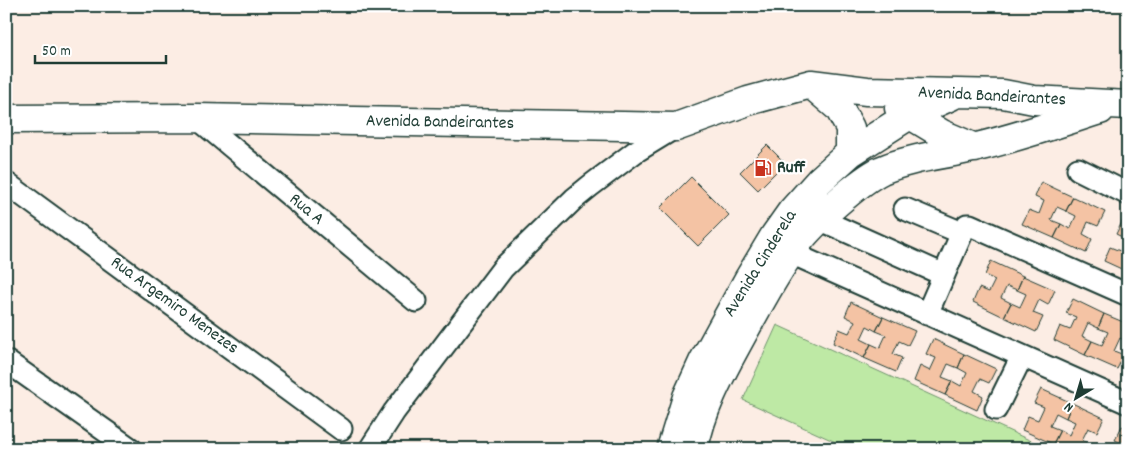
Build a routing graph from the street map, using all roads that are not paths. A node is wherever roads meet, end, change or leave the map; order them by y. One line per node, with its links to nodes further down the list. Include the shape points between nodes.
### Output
1 (811, 84): 2 (main road, Avenida Bandeirantes); 9 (main road, Avenida Bandeirantes, via 748,101); 12 (main road, via 840,108 850,128)
2 (867, 91): 3 (main road, Avenida Bandeirantes); 6 (main road, Avenida Bandeirantes)
3 (957, 94): 4 (main road, Avenida Bandeirantes); 6 (main road, Avenida Cinderela)
4 (1003, 94): 5 (main road, Avenida Bandeirantes, via 1034,100); 10 (main road, via 1014,115)
5 (1122, 105): 10 (main road, Avenida Bandeirantes)
6 (911, 114): 11 (main road, Avenida Bandeirantes, via 942,134); 12 (main road, Avenida Cinderela)
7 (6, 118): 8 (main road, Avenida Bandeirantes)
8 (196, 118): 9 (main road, Avenida Bandeirantes); 22 (street, Rua A)
9 (676, 127): 30 (street, via 635,152 590,186 503,268 394,412)
10 (1006, 140): 11 (main road, Avenida Bandeirantes)
11 (975, 148): 17 (main road, Avenida Cinderela, via 908,161 881,171)
12 (850, 152): 31 (main road, Avenida Cinderela, via 819,181 775,235 704,362 687,397)
13 (1078, 169): 15 (street)
14 (6, 183): 28 (street, Rua Argemiro Menezes)
15 (1128, 194)
16 (905, 209): 18 (street)
17 (819, 219): 19 (main road, Avenida Cinderela); 20 (street)
18 (962, 233): 20 (street); 21 (street, via 970,225)
19 (791, 253): 23 (street); 32 (main road, Avenida Cinderela, via 715,386 699,424)
20 (944, 275): 23 (street)
21 (1128, 295)
22 (416, 301)
23 (927, 314): 24 (street)
24 (1022, 356): 26 (street); 27 (street)
25 (6, 361): 29 (street)
26 (1127, 401)
27 (996, 409)
28 (341, 429)
29 (131, 449)
30 (370, 449)
31 (671, 449)
32 (694, 449)

